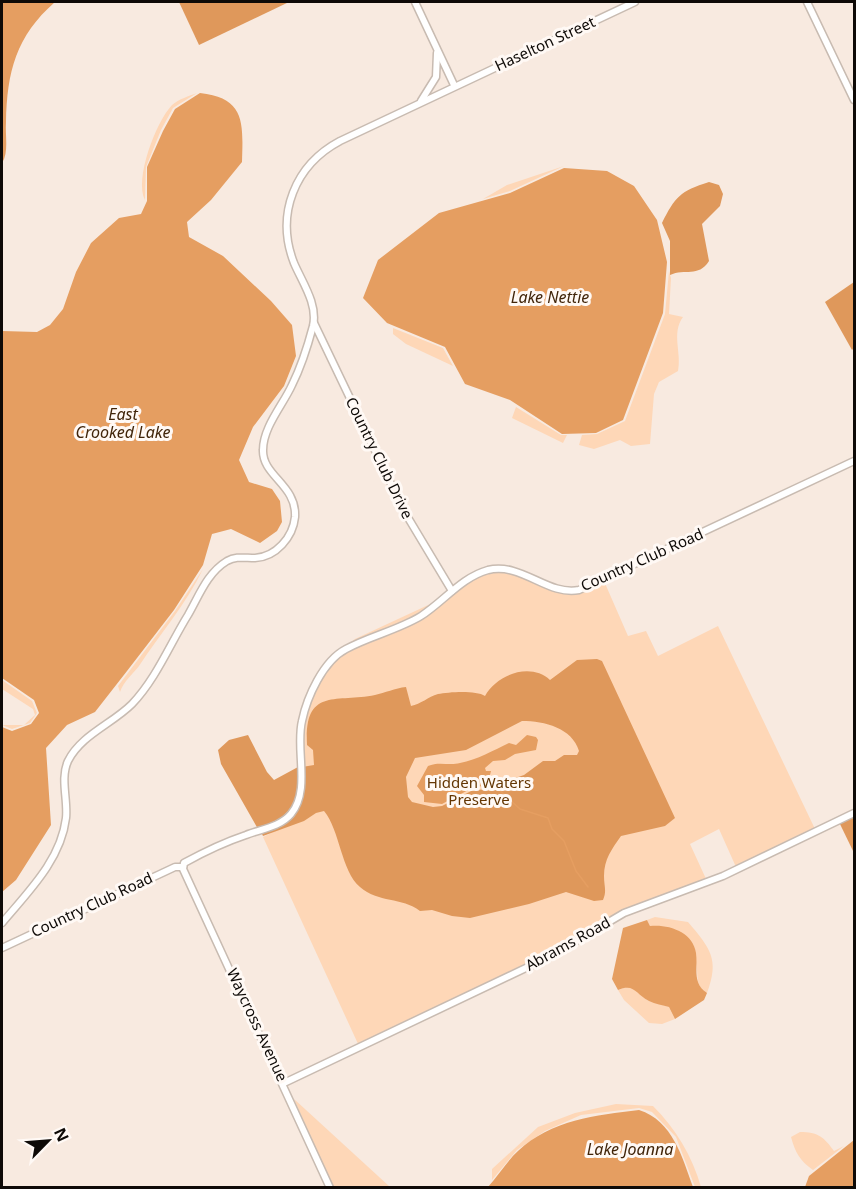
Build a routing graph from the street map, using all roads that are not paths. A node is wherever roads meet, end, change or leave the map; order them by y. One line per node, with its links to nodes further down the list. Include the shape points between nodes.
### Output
1 (415, 2): 4 (street)
2 (635, 2): 5 (street, Haselton Street)
3 (807, 2): 6 (street)
4 (437, 50): 5 (street); 7 (street, via 436,77)
5 (454, 86): 7 (street, Haselton Street)
6 (855, 100)
7 (419, 103): 8 (street, Country Club Drive, via 330,146 300,176 288,205 287,232 310,300)
8 (313, 321): 10 (street, Country Club Drive, via 404,511); 13 (street, via 293,384 263,442 266,465 292,498 295,516 290,534 273,552 259,558 234,558 214,572 141,693 74,751 66,770 66,816 56,852)
9 (855, 461): 10 (street, Country Club Road, via 579,590 560,590 500,568 486,571)
10 (452, 591): 12 (street, Country Club Road, via 418,618 345,649 327,667 302,718 300,788 289,817)
11 (855, 813): 15 (street, Abrams Road, via 723,876 624,913 551,956)
12 (183, 865): 14 (street, Country Club Road); 15 (street, Waycross Avenue)
13 (2, 923)
14 (2, 948)
15 (284, 1083): 16 (street, Waycross Avenue)
16 (330, 1188)

